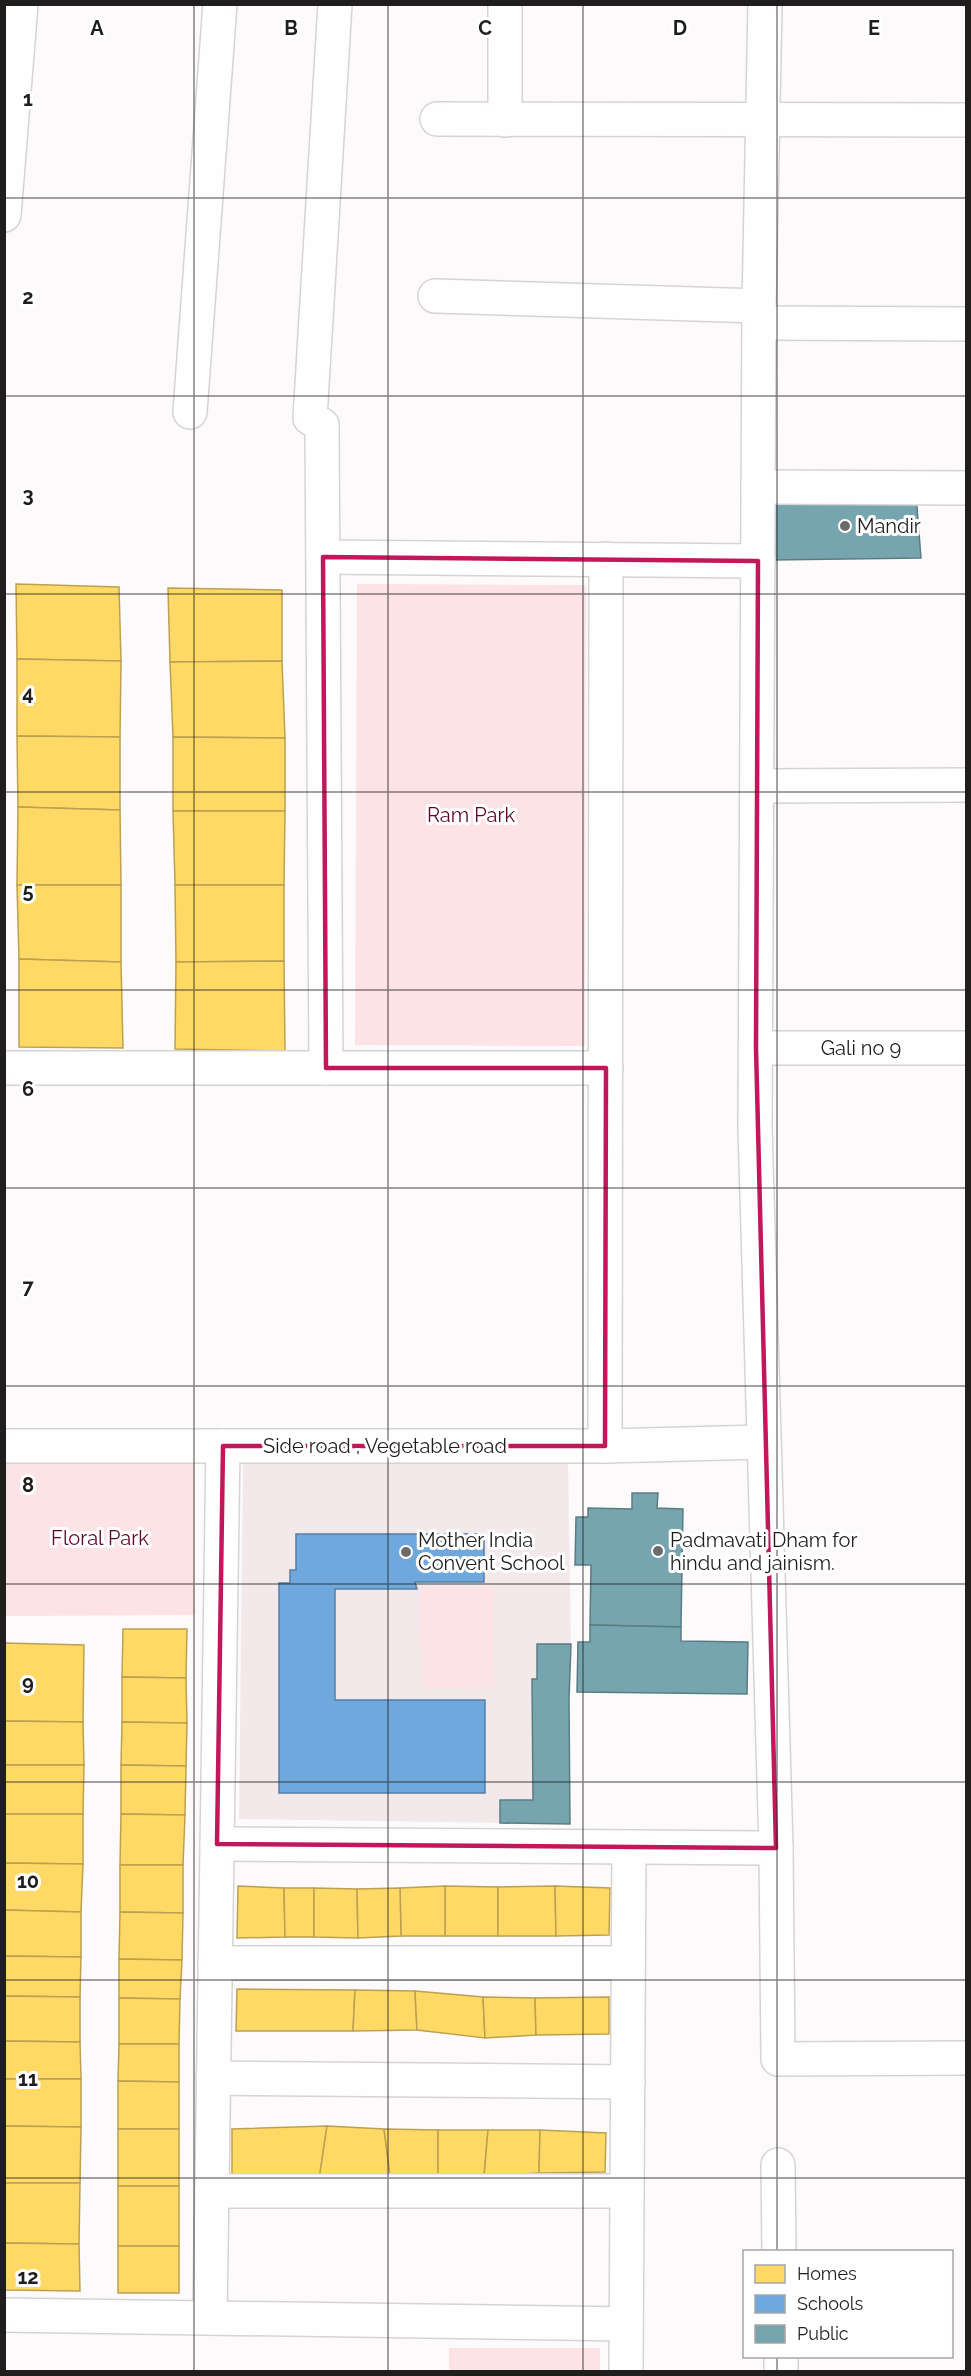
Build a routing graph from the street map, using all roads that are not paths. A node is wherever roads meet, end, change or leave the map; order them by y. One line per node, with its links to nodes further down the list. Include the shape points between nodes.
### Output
1 (21, 4): 10 (street)
2 (220, 4): 14 (street)
3 (335, 4): 17 (street, via 310,418 322,425)
4 (505, 4): 7 (street)
5 (765, 4): 9 (street)
6 (436, 119): 7 (street)
7 (505, 120): 9 (street)
8 (966, 120): 9 (street)
9 (762, 121): 12 (street)
10 (4, 215)
11 (435, 296): 12 (street)
12 (759, 314): 13 (street); 15 (street)
13 (966, 324)
14 (190, 412)
15 (758, 487): 16 (street); 19 (street)
16 (966, 488)
17 (323, 557): 18 (street); 25 (street)
18 (606, 559): 19 (street); 26 (street)
19 (758, 561): 21 (street)
20 (966, 785): 21 (street)
21 (757, 786): 22 (street)
22 (756, 1048): 23 (street, Gali no 9); 27 (street)
23 (966, 1048)
24 (4, 1068): 25 (street)
25 (326, 1068): 26 (street)
26 (606, 1068): 30 (street)
27 (765, 1442): 30 (street, Side road , Vegetable road); 33 (street)
28 (4, 1446): 29 (street, Side road , Vegetable road)
29 (223, 1446): 30 (street, Side road , Vegetable road); 31 (street)
30 (605, 1446)
31 (217, 1844): 32 (street); 34 (street)
32 (629, 1847): 33 (street); 35 (street)
33 (776, 1848): 36 (street, via 778,2059)
34 (215, 1963): 35 (street); 37 (street)
35 (628, 1963): 38 (street)
36 (966, 2058)
37 (213, 2078): 38 (street); 40 (street)
38 (628, 2082): 41 (street)
39 (778, 2165): 42 (street)
40 (212, 2191): 41 (street); 44 (street)
41 (627, 2192): 45 (street)
42 (779, 2250)
43 (4, 2315): 44 (street)
44 (210, 2318): 45 (street)
45 (626, 2324): 46 (street)
46 (626, 2372)

